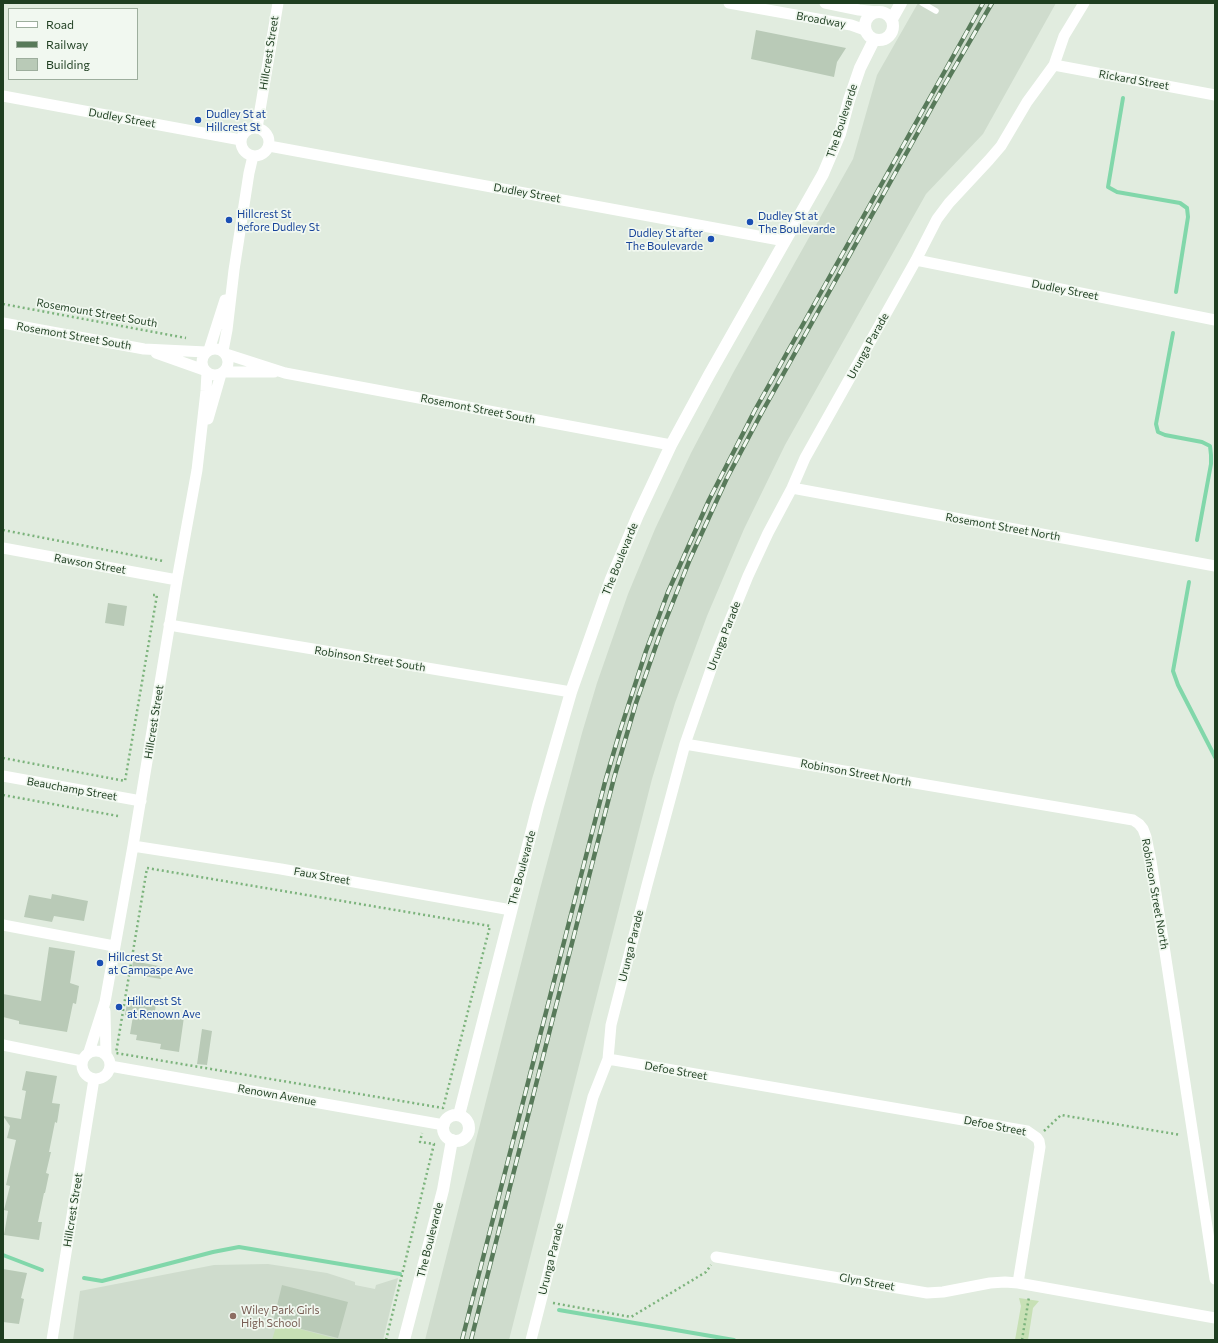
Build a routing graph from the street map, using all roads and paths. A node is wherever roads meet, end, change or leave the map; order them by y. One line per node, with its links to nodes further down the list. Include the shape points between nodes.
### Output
1 (278, 3): 15 (street, Hillcrest Street)
2 (729, 3): 10 (street, Broadway, via 851,25)
3 (825, 3): 7 (street, Broadway, via 859,10)
4 (902, 3): 9 (street)
5 (922, 3): 8 (lane)
6 (1084, 3): 12 (street, Urunga Parade, via 1064,36)
7 (882, 9): 9 (street); 10 (street, via 868,16 864,25)
8 (936, 11)
9 (892, 19): 11 (street, via 891,33 884,40)
10 (865, 30): 11 (street)
11 (874, 40): 19 (street, The Boulevarde, via 854,84 832,154 813,193)
12 (1054, 65): 13 (street, Rickard Street); 20 (street, Urunga Parade, via 1027,102 1001,146 937,219)
13 (1215, 95)
14 (3, 96): 16 (street, Dudley Street)
15 (258, 128): 16 (street, via 245,132); 17 (street, via 269,136)
16 (241, 140): 18 (street, via 244,151)
17 (269, 146): 18 (street, via 263,154); 19 (street, Dudley Street)
18 (253, 156): 21 (street)
19 (784, 241): 33 (street, The Boulevarde)
20 (916, 260): 23 (street, Dudley Street); 34 (street, Urunga Parade, via 806,458)
21 (234, 270): 27 (street); 28 (street)
22 (3, 304): 25 (path, Rosemount Street South)
23 (1215, 320)
24 (3, 323): 26 (street, Rosemont Street South)
25 (188, 338)
26 (144, 349): 27 (street, Rosemont Street South); 29 (street, Rosemont Street South)
27 (208, 351): 28 (street, via 217,349); 29 (street, via 202,362)
28 (225, 352): 30 (street, via 228,363); 31 (street, Rosemont Street South)
29 (206, 371): 30 (street, via 215,375); 32 (street, Hillcrest Street)
30 (222, 373): 31 (street, Rosemont Street South); 32 (street, Hillcrest Street)
31 (285, 373): 33 (street, Rosemont Street South)
32 (201, 442): 39 (street, Hillcrest Street)
33 (671, 445): 42 (street, The Boulevarde, via 611,579)
34 (792, 488): 38 (street, Rosemont Street North); 43 (street, Urunga Parade, via 748,576 717,652)
35 (3, 530): 37 (path, Rawson Street)
36 (3, 548): 39 (street, Rawson Street)
37 (163, 561)
38 (1215, 566)
39 (177, 580): 41 (street, Hillcrest Street)
40 (153, 595): 44 (path, Hillcrest Street, via 157,595 125,781)
41 (170, 625): 42 (street, Robinson Street South); 47 (street, Hillcrest Street)
42 (571, 692): 50 (street, The Boulevarde)
43 (685, 744): 57 (street, Urunga Parade, via 611,1026); 64 (street, Robinson Street North, via 1133,820 1143,829 1146,837)
44 (3, 758)
45 (3, 776): 47 (street, Beauchamp Street)
46 (3, 795): 48 (path)
47 (141, 801): 49 (street, Hillcrest Street)
48 (118, 816)
49 (133, 846): 50 (street, Faux Street, via 281,869); 52 (street, Hillcrest Street)
50 (511, 910): 61 (street, The Boulevarde)
51 (3, 925): 52 (street)
52 (114, 946): 53 (street, Hillcrest Street)
53 (105, 1002): 55 (street, Hillcrest Street); 56 (street, Hillcrest Street)
54 (3, 1045): 56 (street)
55 (106, 1055): 56 (street, via 98,1051); 58 (street)
56 (85, 1056): 59 (street, via 81,1066 85,1075)
57 (608, 1059): 65 (street, Defoe Street, via 1024,1130); 71 (street, Urunga Parade, via 593,1097)
58 (110, 1066): 59 (street, via 103,1078); 62 (street, Renown Avenue)
59 (94, 1079): 73 (street, Hillcrest Street)
60 (428, 1105): 60 (path, via 116,1052 147,868 490,926 443,1108); 62 (path)
61 (459, 1115): 63 (street, via 448,1118); 66 (street, via 468,1123 468,1131 460,1140)
62 (425, 1122): 63 (street, Renown Avenue); 74 (path, via 420,1142 434,1144)
63 (444, 1125): 66 (street, via 446,1136)
64 (1193, 1137): 65 (path, via 1061,1115); 68 (street, Robinson Street North)
65 (1037, 1138): 69 (street, Defoe Street, via 1040,1141 1040,1153)
66 (452, 1140): 75 (street, The Boulevarde, via 443,1190)
67 (716, 1257): 69 (street, Glyn Street, via 927,1292 943,1292 990,1283); 71 (path, via 706,1272 631,1317)
68 (1215, 1279)
69 (1018, 1283): 72 (street)
70 (1029, 1298): 77 (path)
71 (540, 1301): 76 (street, Urunga Parade)
72 (1215, 1318)
73 (52, 1340)
74 (386, 1340)
75 (404, 1340)
76 (531, 1340)
77 (1022, 1340)

